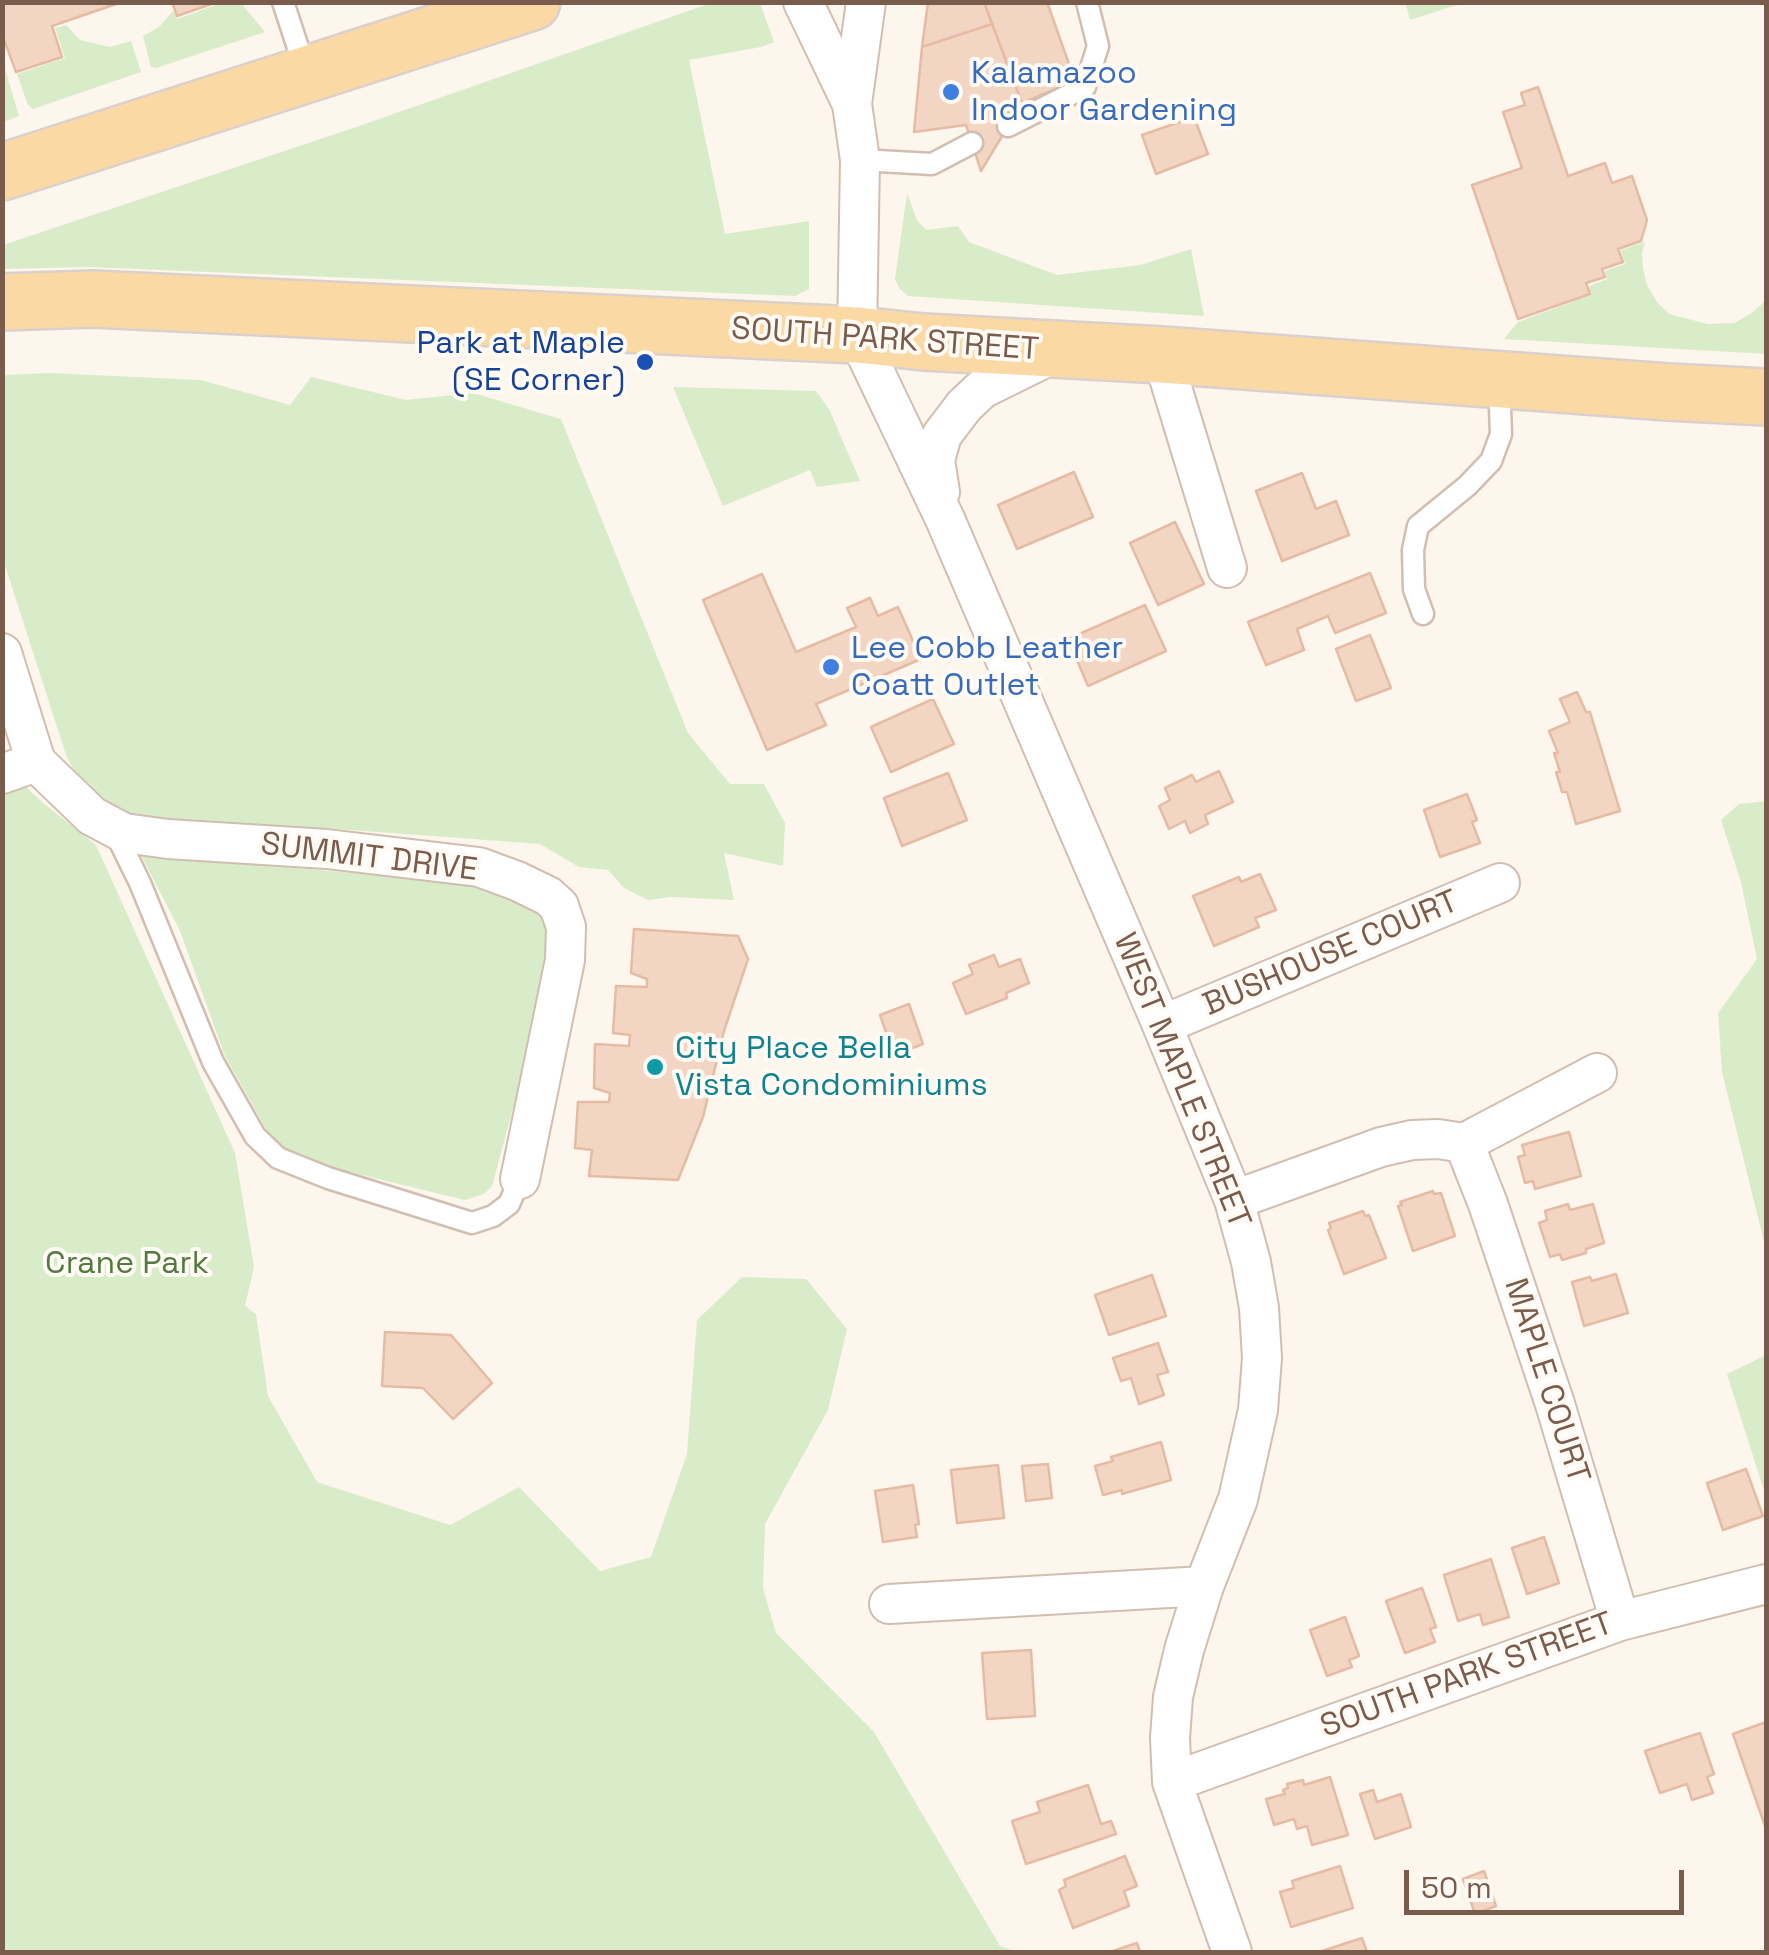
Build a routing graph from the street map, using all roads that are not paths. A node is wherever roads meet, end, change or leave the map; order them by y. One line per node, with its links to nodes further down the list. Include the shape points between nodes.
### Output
1 (283, 2): 6 (lane)
2 (532, 2): 6 (main road)
3 (803, 2): 7 (street, WEST MAPLE STREET)
4 (866, 2): 7 (street, WEST MAPLE STREET)
5 (1087, 2): 8 (lane, via 1098,46 1085,87)
6 (307, 75): 11 (main road)
7 (852, 104): 10 (street, WEST MAPLE STREET)
8 (1008, 126)
9 (972, 143): 10 (lane, via 932,164)
10 (860, 160): 13 (street, WEST MAPLE STREET)
11 (2, 172)
12 (2, 302): 13 (main road, SOUTH PARK STREET, via 93,300)
13 (857, 336): 14 (main road, SOUTH PARK STREET); 18 (street, WEST MAPLE STREET)
14 (1060, 350): 15 (main road, SOUTH PARK STREET); 18 (street, WEST MAPLE STREET, via 982,389 942,434 934,460)
15 (1162, 355): 16 (main road, SOUTH PARK STREET); 19 (street)
16 (1499, 379): 17 (main road, SOUTH PARK STREET); 20 (lane, via 1501,434 1491,461 1418,526 1414,589)
17 (1766, 396)
18 (946, 519): 25 (street, WEST MAPLE STREET)
19 (1227, 568)
20 (1423, 614)
21 (2, 653): 22 (street)
22 (19, 768): 23 (street, SUMMIT DRIVE)
23 (112, 826): 28 (lane, via 213,1062 255,1136 278,1158 472,1223 509,1204); 28 (street, SUMMIT DRIVE, via 168,839 327,848 478,868 548,896 566,927 565,960)
24 (1500, 882): 25 (street, BUSHOUSE COURT)
25 (1162, 1026): 29 (street, WEST MAPLE STREET)
26 (1596, 1073): 27 (street)
27 (1464, 1143): 29 (street, via 1412,1140); 33 (street, MAPLE COURT, via 1556,1404)
28 (520, 1179)
29 (1234, 1200): 31 (street, WEST MAPLE STREET, via 1259,1308 1258,1410 1238,1499)
30 (1766, 1584): 33 (street, SOUTH PARK STREET)
31 (1204, 1586): 32 (street); 34 (street, WEST MAPLE STREET, via 1173,1697)
32 (890, 1604)
33 (1620, 1621): 34 (street, SOUTH PARK STREET)
34 (1172, 1782): 35 (street, WEST MAPLE STREET)
35 (1232, 1952)

